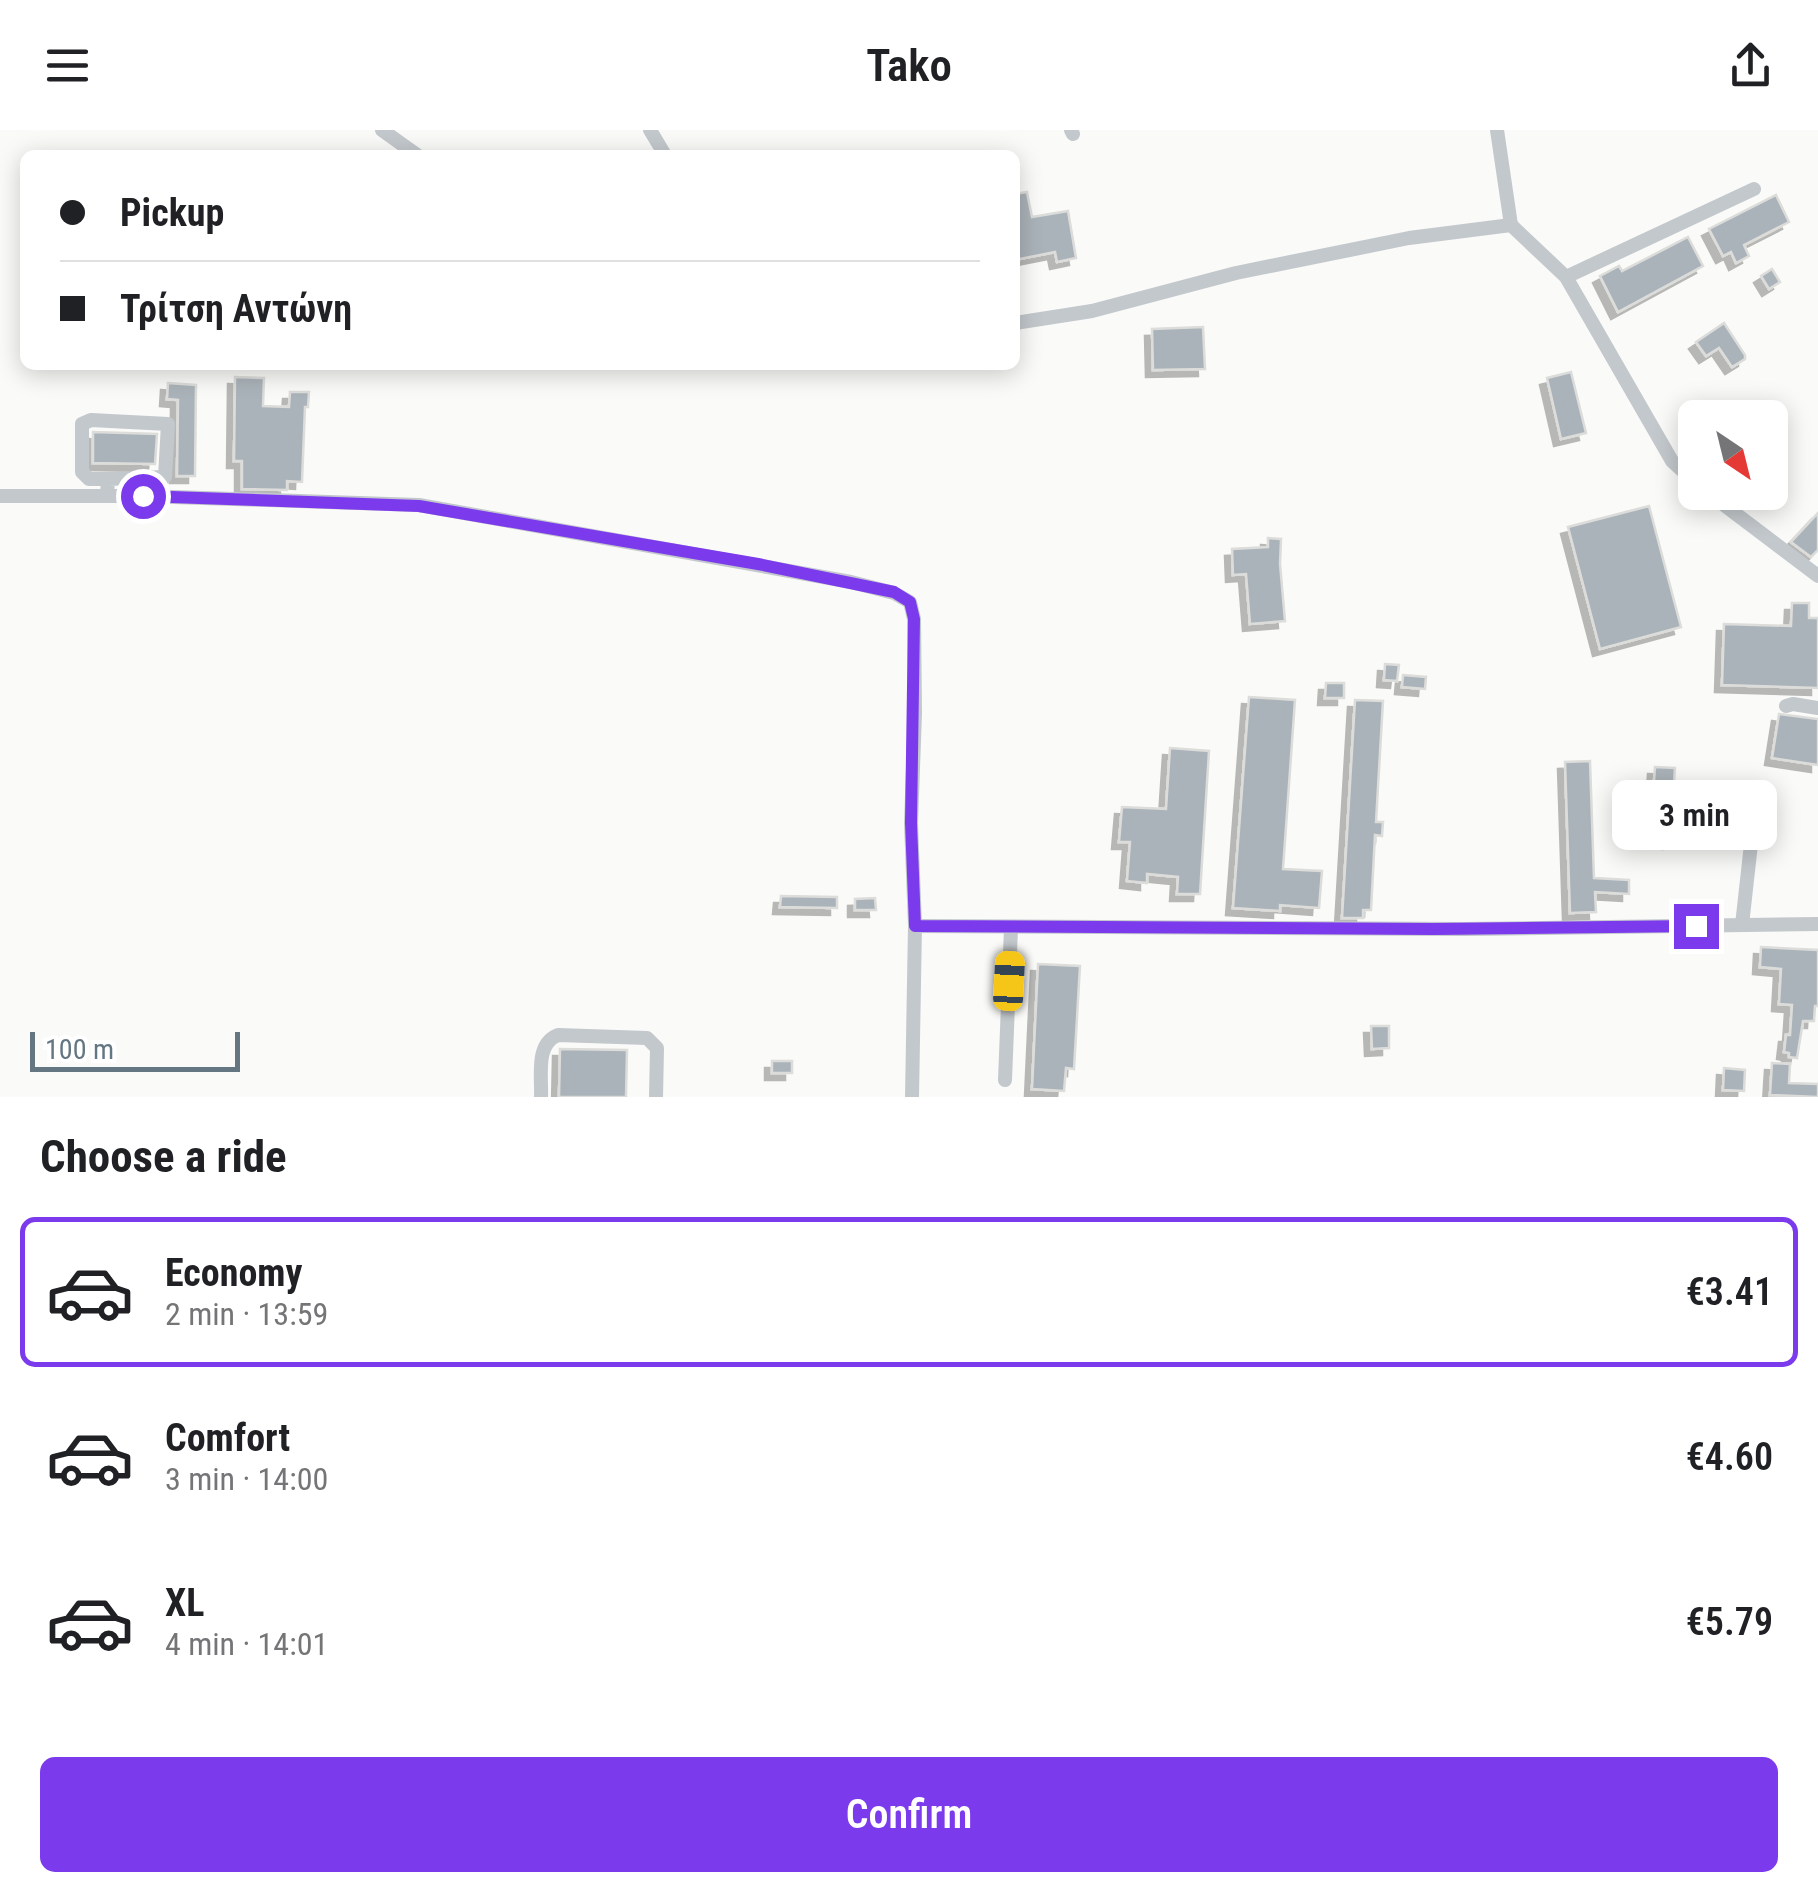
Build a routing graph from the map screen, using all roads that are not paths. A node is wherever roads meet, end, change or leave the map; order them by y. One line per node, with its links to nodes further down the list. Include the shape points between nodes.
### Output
1 (382, 130): 3 (street)
2 (1497, 130): 5 (street)
3 (409, 150)
4 (1754, 190): 6 (street)
5 (1511, 225): 6 (street); 7 (street, via 1390,242)
6 (1566, 278): 8 (street)
7 (1020, 322)
8 (1678, 466)
9 (108, 479): 9 (street, via 83,476 82,424 168,424 165,477); 11 (street)
10 (0, 496): 11 (street)
11 (108, 496): 19 (street, via 419,506 894,592 910,602 914,619)
12 (1731, 510): 13 (street)
13 (1817, 574)
14 (1786, 706): 15 (street)
15 (1818, 708)
16 (1751, 844): 18 (street)
17 (1818, 924): 18 (street)
18 (1742, 925): 20 (street)
19 (915, 926): 20 (street); 24 (street)
20 (1011, 928): 21 (street)
21 (1005, 1080)
22 (542, 1097): 23 (street, via 542,1050 558,1034 646,1038 657,1048)
23 (656, 1097)
24 (912, 1097)

